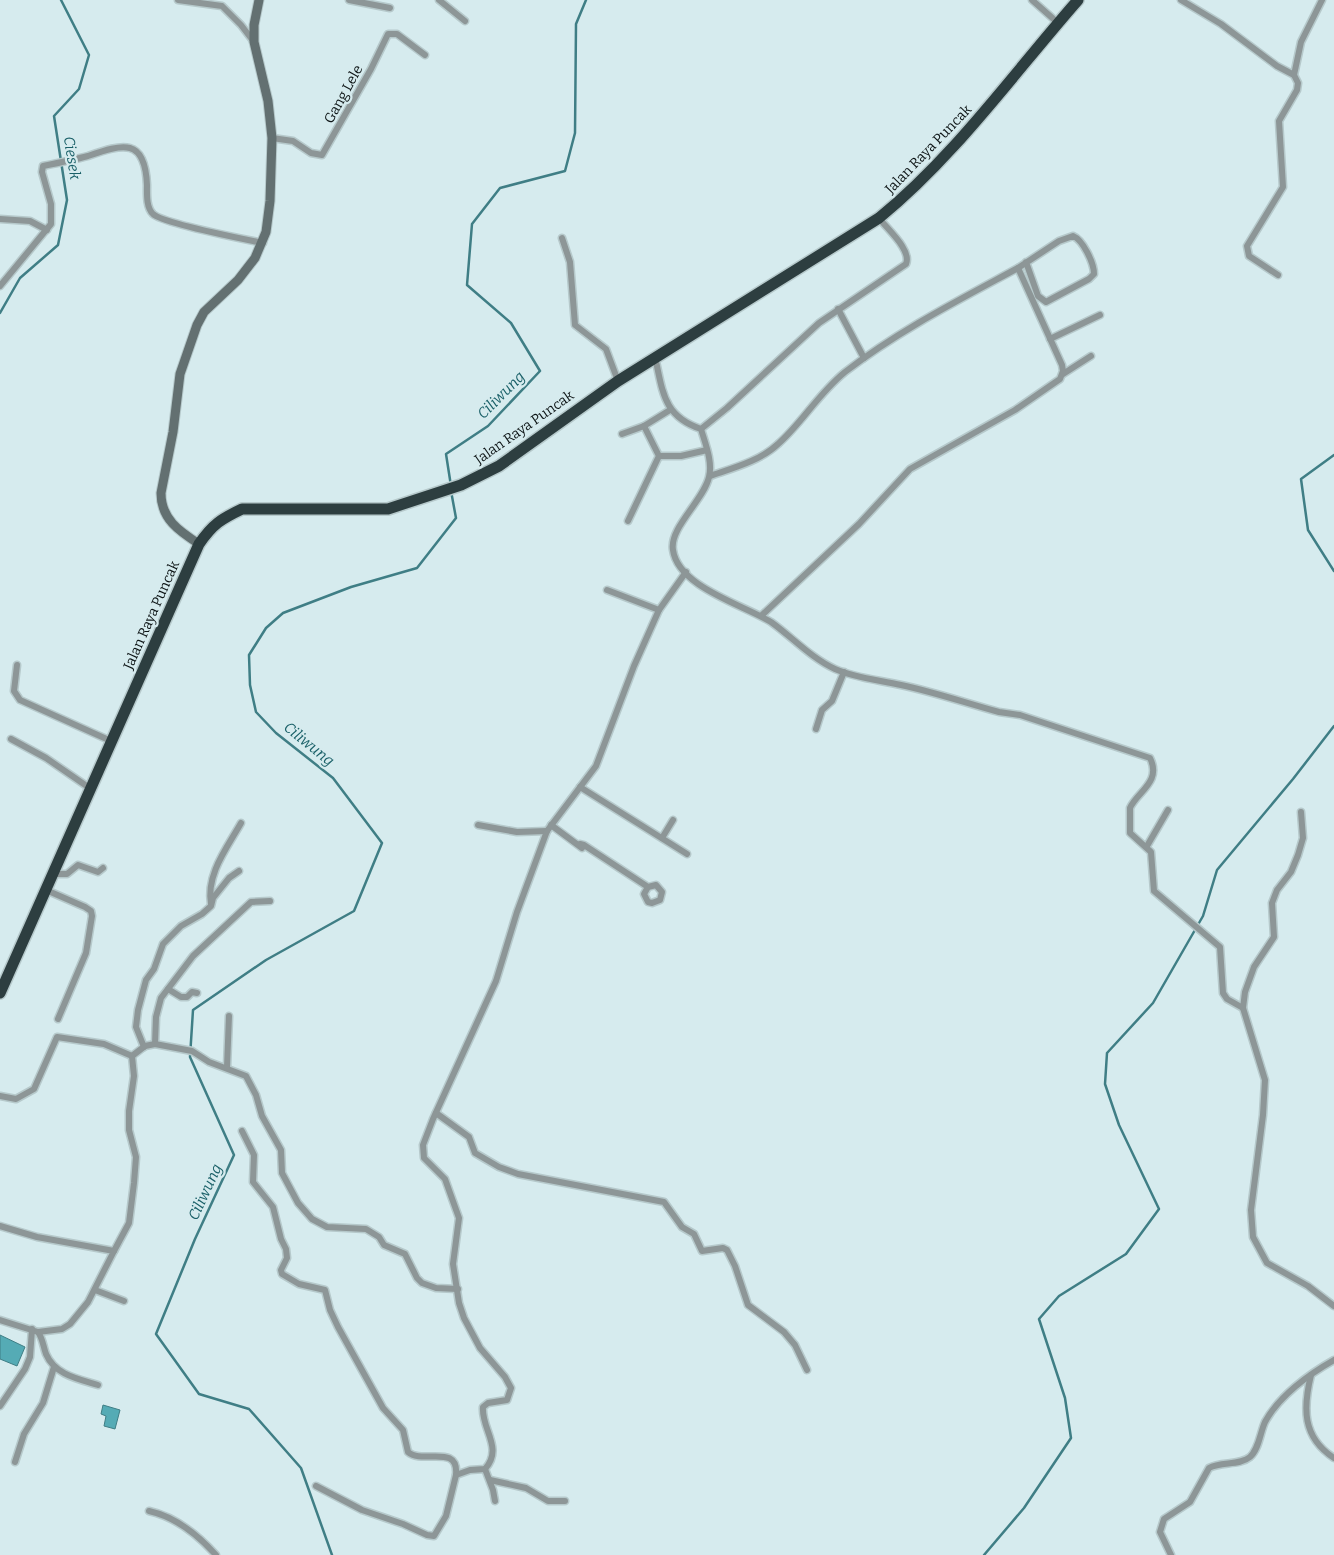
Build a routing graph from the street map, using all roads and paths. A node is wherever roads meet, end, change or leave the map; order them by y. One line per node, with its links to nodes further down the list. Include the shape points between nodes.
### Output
1 (178, 0): 12 (street, via 222,6)
2 (259, 0): 12 (street)
3 (349, 0): 9 (street)
4 (439, 0): 10 (street)
5 (1032, 0): 11 (street)
6 (1078, 0): 11 (highway, Jalan Raya Puncak)
7 (1181, 0): 14 (street)
8 (1322, 0): 14 (street, via 1301,42)
9 (390, 8)
10 (466, 21)
11 (1058, 23): 16 (highway, Jalan Raya Puncak, via 965,133 915,187)
12 (254, 42): 15 (street, via 268,101)
13 (425, 55): 15 (street, Gang Lele, via 397,34 388,34 322,155 311,153 293,141)
14 (1294, 75): 23 (street, via 1298,87 1279,122 1283,187 1247,246 1249,256)
15 (272, 138): 20 (street, via 270,201)
16 (879, 218): 25 (street, via 904,249 907,262); 29 (highway, Jalan Raya Puncak)
17 (0, 219): 18 (street, via 30,221)
18 (47, 230): 20 (street, via 51,222 51,204 43,166 116,146 132,149 140,155 145,164 148,207 155,216); 24 (street)
19 (562, 238): 32 (street, via 570,262 575,325 606,349)
20 (263, 243): 41 (street, via 260,252 238,280 201,317 180,374 161,502 179,532)
21 (1026, 262): 21 (street, via 1073,236 1080,240 1094,274 1046,302 1038,296); 22 (street)
22 (1018, 268): 27 (street); 30 (street, via 908,328)
23 (1278, 275)
24 (0, 286)
25 (838, 309): 30 (street); 35 (street)
26 (1100, 315): 27 (street)
27 (1050, 339): 31 (street)
28 (1092, 356): 31 (street)
29 (655, 357): 32 (highway, Jalan Raya Puncak); 33 (street)
30 (864, 358): 39 (street, via 823,393 773,449)
31 (1063, 374): 45 (street, via 1015,410 905,473 852,531)
32 (618, 381): 41 (highway, Jalan Raya Puncak, via 500,466 461,485 388,509 242,509 221,518)
33 (670, 410): 34 (street); 35 (street, via 686,423)
34 (644, 426): 36 (street); 38 (street)
35 (701, 429): 37 (street)
36 (622, 434)
37 (707, 450): 38 (street, via 681,456); 39 (street)
38 (659, 456): 40 (street)
39 (710, 476): 42 (street, via 673,544 675,557)
40 (628, 521)
41 (199, 544): 50 (highway, Jalan Raya Puncak)
42 (686, 572): 44 (street); 45 (street, via 725,600)
43 (607, 590): 44 (street)
44 (659, 610): 51 (street, via 596,766)
45 (761, 616): 47 (street, via 827,665)
46 (17, 665): 50 (street, via 14,692 20,700)
47 (844, 672): 48 (street, via 832,701 822,710); 60 (street, via 1020,715 1148,756 1152,762 1152,776 1145,791 1130,806 1129,820 1131,835)
48 (816, 729)
49 (10, 740): 52 (street, via 46,758)
50 (111, 741): 52 (highway, Jalan Raya Puncak)
51 (580, 787): 58 (street); 59 (street)
52 (91, 789): 64 (highway, Jalan Raya Puncak)
53 (1168, 810): 60 (street)
54 (1301, 812): 72 (street, via 1303,838 1298,855 1272,903 1274,937 1254,967)
55 (673, 820): 59 (street)
56 (241, 823): 68 (street, via 214,874 209,891)
57 (478, 825): 58 (street, via 518,832)
58 (549, 828): 65 (street, via 580,844); 80 (street, via 517,912 496,981)
59 (662, 838): 61 (street)
60 (1147, 846): 72 (street, via 1152,856 1153,890 1217,943 1222,951 1224,996)
61 (687, 854)
62 (103, 868): 64 (street, via 98,872 78,865 67,874)
63 (239, 871): 68 (street, via 213,898)
64 (53, 874): 66 (highway, Jalan Raya Puncak)
65 (647, 888)
66 (46, 890): 70 (highway, Jalan Raya Puncak); 74 (street, via 91,910 92,916 86,953)
67 (270, 901): 69 (street, via 251,902 193,956)
68 (211, 906): 76 (street, via 181,926 163,944 154,969 146,980 138,1010 136,1027)
69 (168, 989): 71 (street, via 181,997 192,992); 75 (street, via 158,1008)
70 (0, 993)
71 (197, 994)
72 (1242, 1008): 87 (street, via 1265,1080 1251,1210 1253,1237 1266,1263 1308,1286)
73 (229, 1016): 78 (street)
74 (58, 1019)
75 (155, 1044): 76 (street); 78 (street, via 192,1051 209,1062)
76 (144, 1047): 77 (street)
77 (132, 1056): 79 (street, via 104,1044 57,1037 34,1089 16,1099); 83 (street, via 134,1076 128,1111 136,1157 134,1183 129,1223)
78 (227, 1067): 85 (street, via 246,1076 251,1084 262,1116 281,1150 282,1173 298,1203 312,1219 327,1227 366,1229 379,1237 384,1246 405,1254 422,1283)
79 (0, 1096)
80 (436, 1113): 85 (street, via 422,1154 445,1179 459,1218 453,1254); 92 (street, via 469,1137 476,1153 509,1172 664,1202 682,1227 694,1234 702,1250 727,1250 748,1305 784,1332 795,1345)
81 (242, 1130): 99 (street, via 254,1155 253,1182 273,1207 286,1249 282,1274 302,1285 325,1290 338,1327 383,1408 403,1430 408,1452 417,1457 444,1456 454,1463)
82 (0, 1226): 83 (street, via 37,1237)
83 (114, 1251): 84 (street)
84 (95, 1290): 86 (street); 89 (street, via 66,1327 49,1332)
85 (458, 1290): 98 (street, via 459,1303 472,1334 511,1388 507,1400 483,1407 493,1445 492,1459)
86 (124, 1301)
87 (1334, 1306)
88 (0, 1320): 89 (street)
89 (35, 1330): 91 (street, via 43,1339 45,1353); 95 (street, via 25,1369)
90 (1334, 1360): 93 (street)
91 (54, 1367): 94 (street, via 68,1376); 97 (street, via 43,1403 24,1434)
92 (807, 1370)
93 (1311, 1373): 96 (street, via 1306,1406 1310,1432 1321,1448); 106 (street, via 1270,1414 1250,1457 1209,1468 1190,1502 1161,1523 1160,1532)
94 (98, 1385)
95 (0, 1406)
96 (1334, 1458)
97 (15, 1462)
98 (485, 1469): 99 (street, via 470,1470); 100 (street)
99 (456, 1476): 101 (street, via 446,1516 440,1529 431,1536 362,1510)
100 (490, 1480): 102 (street); 103 (street, via 526,1488 548,1502)
101 (316, 1486)
102 (495, 1501)
103 (565, 1501)
104 (150, 1511): 105 (street, via 164,1514 192,1531)
105 (216, 1555)
106 (1171, 1555)

